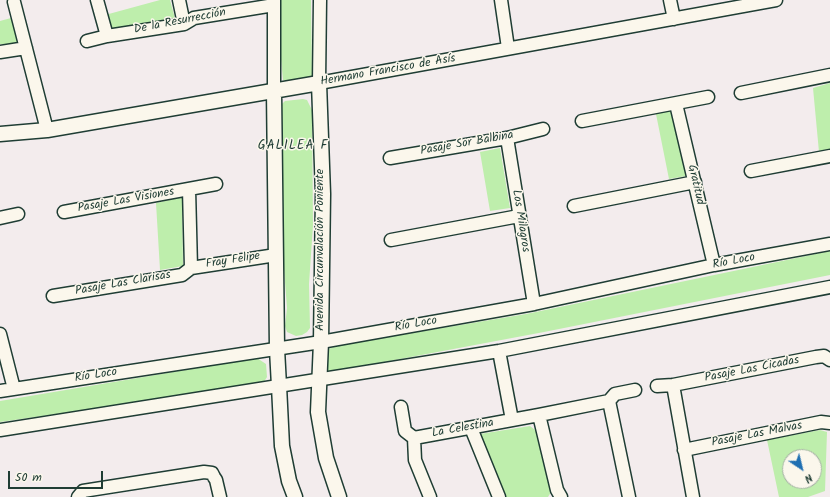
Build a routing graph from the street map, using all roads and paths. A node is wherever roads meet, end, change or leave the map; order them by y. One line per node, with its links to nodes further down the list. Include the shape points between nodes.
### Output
1 (98, 0): 11 (street)
2 (179, 0): 10 (street)
3 (320, 0): 17 (street, Avenida Circunvalación Poniente)
4 (501, 0): 14 (street)
5 (670, 0): 9 (street)
6 (776, 0): 9 (street, Hermano Francisco de Asís)
7 (14, 2): 13 (street)
8 (274, 3): 10 (street, De la Resurrección, via 194,18); 18 (street)
9 (674, 19): 14 (street, Hermano Francisco de Asís)
10 (184, 24): 11 (street, De la Resurrección)
11 (107, 36): 12 (street, De la Resurrección)
12 (87, 41)
13 (26, 48): 15 (street); 24 (street)
14 (508, 48): 17 (street, Hermano Francisco de Asís)
15 (0, 52)
16 (830, 75): 19 (street)
17 (319, 83): 18 (street, Hermano Francisco de Asís); 47 (street, Avenida Circunvalación Poniente, via 323,194)
18 (274, 91): 24 (street, Hermano Francisco de Asís); 40 (street)
19 (741, 93)
20 (708, 97): 21 (street)
21 (676, 104): 22 (street); 30 (street, Gratitud)
22 (582, 121)
23 (543, 129): 26 (street, Pasaje Sor Balbina)
24 (46, 130): 25 (street, Hermano Francisco de Asís)
25 (0, 134)
26 (507, 138): 28 (street, Pasaje Sor Balbina); 36 (street, Los Milagros)
27 (830, 156): 29 (street)
28 (390, 158)
29 (752, 171)
30 (695, 182): 33 (street); 41 (street, Gratitud)
31 (216, 184): 32 (street, Pasaje Las Visiones)
32 (189, 189): 34 (street, Pasaje Las Visiones); 42 (street, Pasaje Las Visiones)
33 (574, 206)
34 (64, 212)
35 (18, 214): 37 (street)
36 (519, 216): 38 (street); 45 (street, Los Milagros)
37 (0, 218)
38 (391, 240)
39 (830, 244): 41 (street, Río Loco)
40 (276, 254): 42 (street, Fray Felipe); 48 (street)
41 (714, 265): 45 (street, Río Loco)
42 (191, 268): 44 (street, Pasaje Las Clarisas, via 182,274)
43 (830, 287): 49 (street)
44 (53, 296)
45 (534, 304): 47 (street, Río Loco)
46 (0, 334): 55 (street)
47 (321, 342): 48 (street, Río Loco); 51 (street, Avenida Circunvalación Poniente)
48 (277, 349): 53 (street); 55 (street, Río Loco)
49 (499, 351): 51 (street); 61 (street)
50 (830, 360): 52 (street, Pasaje Las Cicadas, via 824,356 816,357)
51 (320, 380): 53 (street); 70 (street, Avenida Circunvalación Poniente, via 318,412 330,472)
52 (672, 385): 54 (street, Pasaje Las Cicadas); 66 (street)
53 (278, 386): 64 (street); 69 (street, via 282,446)
54 (656, 386)
55 (14, 389): 57 (street, Río Loco)
56 (635, 390): 58 (street, La Celestina, via 615,394)
57 (0, 391)
58 (609, 401): 60 (street, La Celestina); 74 (street)
59 (401, 407): 65 (street, via 405,431)
60 (539, 415): 61 (street, La Celestina); 73 (street, via 557,490)
61 (512, 420): 63 (street, La Celestina)
62 (830, 423): 66 (street, Pasaje Las Malvas, via 821,422)
63 (471, 428): 65 (street, La Celestina); 72 (street)
64 (0, 430)
65 (414, 438): 71 (street, via 415,460)
66 (684, 450): 75 (street)
67 (78, 497): 68 (street, via 83,492 204,472 212,474 216,480)
68 (220, 497)
69 (295, 497)
70 (339, 497)
71 (430, 497)
72 (499, 497)
73 (561, 497)
74 (629, 497)
75 (693, 497)

